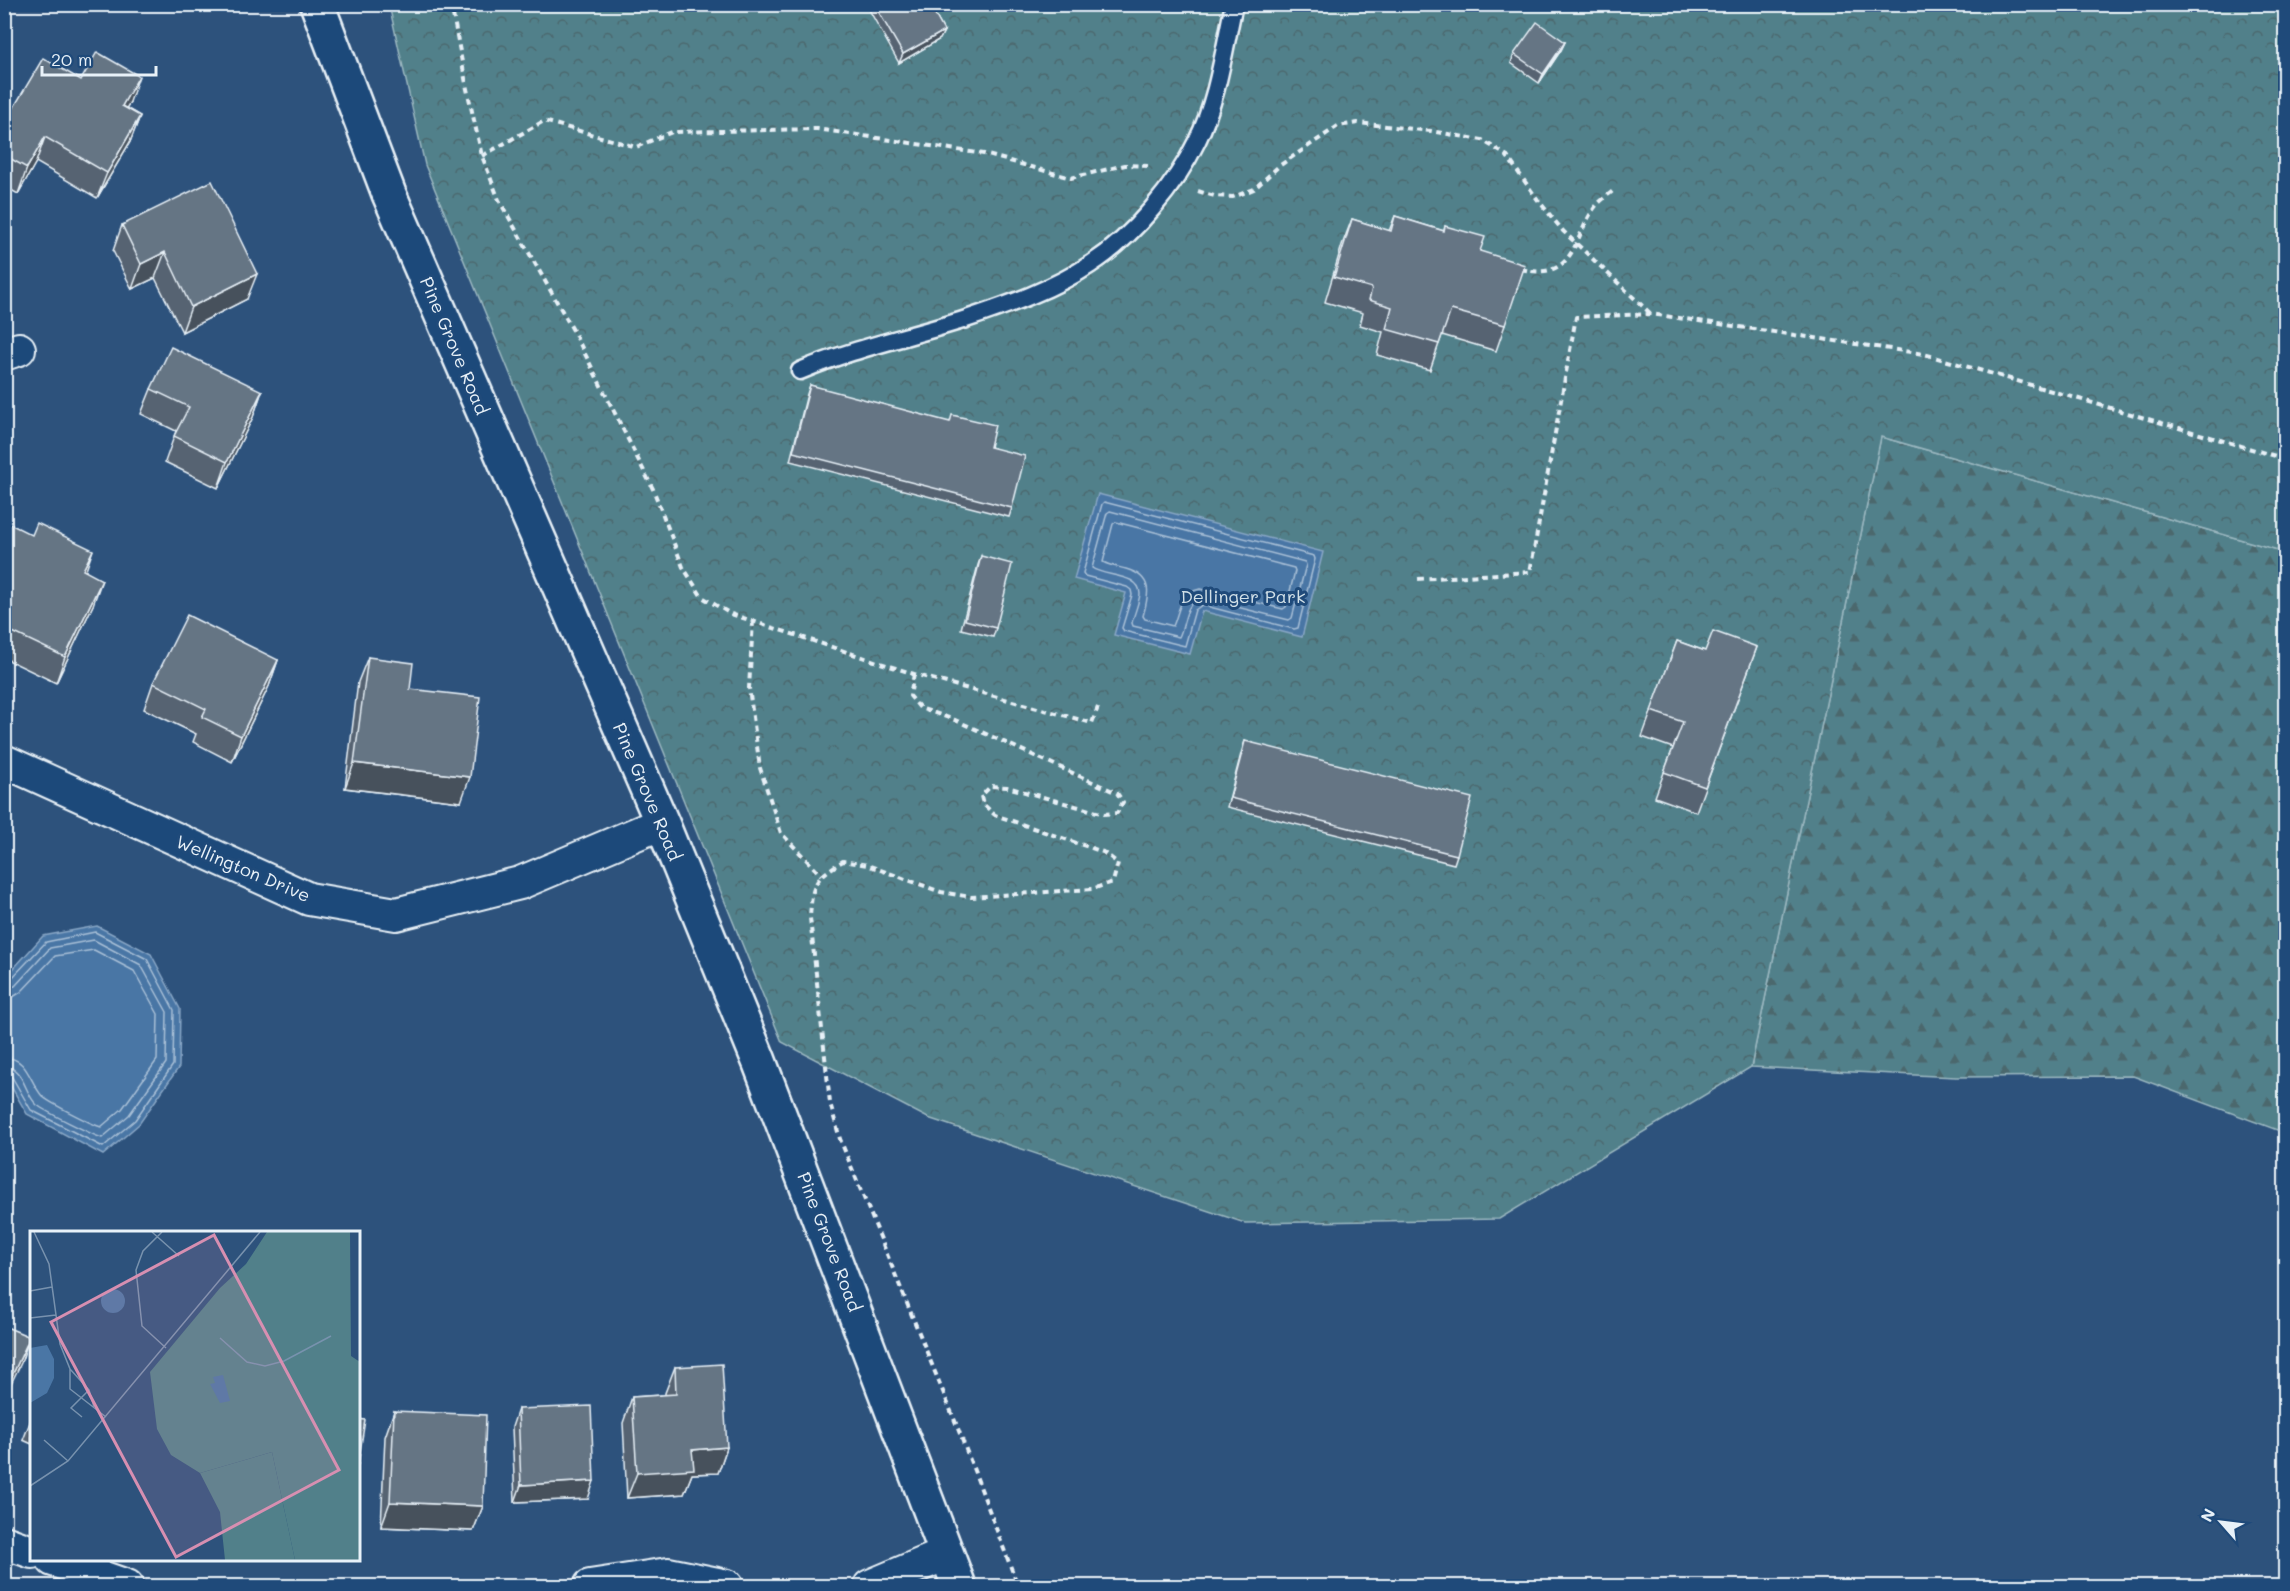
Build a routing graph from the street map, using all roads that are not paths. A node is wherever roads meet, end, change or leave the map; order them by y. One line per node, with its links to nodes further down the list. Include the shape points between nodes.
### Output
1 (317, 4): 5 (street, Pine Grove Road, via 389,194)
2 (1234, 4): 3 (lane, via 1212,99 1198,140 1176,179 1131,231 1092,264 1052,286 966,318 832,357)
3 (801, 371)
4 (4, 761): 5 (street, Wellington Drive, via 309,899 396,914 520,883)
5 (662, 823): 8 (street, Pine Grove Road, via 764,1072)
6 (4, 1542): 7 (street)
7 (30, 1551)
8 (946, 1554): 14 (street); 15 (street, Pine Grove Road)
9 (56, 1561): 11 (street)
10 (670, 1580): 12 (street); 13 (street)
11 (127, 1587)
12 (590, 1587)
13 (727, 1587)
14 (870, 1587)
15 (959, 1587)

